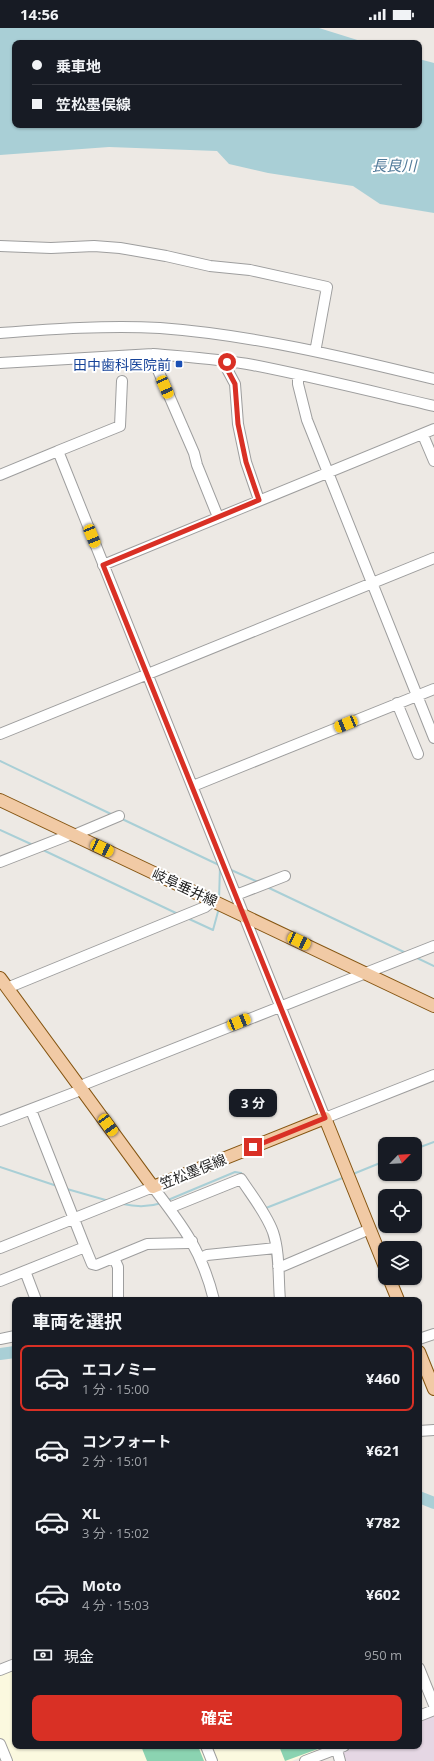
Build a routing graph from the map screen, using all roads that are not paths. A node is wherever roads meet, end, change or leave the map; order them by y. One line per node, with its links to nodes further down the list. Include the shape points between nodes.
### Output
1 (0, 246): 3 (street, via 120,248 210,266 250,270 327,287)
2 (0, 333): 8 (street, via 113,327 160,328 225,335 296,348)
3 (316, 347)
4 (153, 354): 5 (street); 6 (street); 18 (street)
5 (0, 362)
6 (227, 362): 7 (street); 17 (street, via 227,369 235,384 238,424 246,462)
7 (298, 375): 10 (street); 15 (street, via 307,420)
8 (434, 380)
9 (122, 381): 13 (street, via 120,426)
10 (434, 406)
11 (434, 429): 12 (street)
12 (423, 435): 14 (street); 15 (street)
13 (58, 451): 16 (street); 20 (street)
14 (434, 461)
15 (328, 473): 17 (street); 21 (street)
16 (0, 475)
17 (259, 500): 18 (street)
18 (218, 517): 20 (street)
19 (434, 558): 21 (street)
20 (103, 565): 22 (street)
21 (373, 584): 22 (street); 24 (street)
22 (148, 674): 26 (street); 29 (street)
23 (434, 689): 24 (street)
24 (417, 695): 25 (street); 27 (street)
25 (397, 703): 28 (street); 29 (street)
26 (0, 734)
27 (434, 738)
28 (418, 754)
29 (192, 786): 35 (street)
30 (0, 800): 32 (main road, 岐阜垂井線)
31 (119, 816): 32 (street)
32 (73, 834): 33 (street); 36 (main road, 岐阜垂井線)
33 (0, 862)
34 (285, 876): 35 (street)
35 (236, 895): 37 (street)
36 (214, 900): 37 (main road, 岐阜垂井線); 40 (street, via 205,907)
37 (244, 915): 39 (main road, 岐阜垂井線); 41 (street)
38 (434, 946): 39 (street)
39 (367, 973): 41 (street); 42 (main road, 岐阜垂井線)
40 (4, 983): 44 (main road, 笠松墨俣線)
41 (281, 1006): 44 (street); 46 (street)
42 (434, 1006)
43 (434, 1074): 46 (street)
44 (80, 1088): 45 (street, via 76,1092); 48 (main road, 笠松墨俣線)
45 (31, 1110): 47 (street); 50 (street)
46 (325, 1118): 48 (main road, 笠松墨俣線); 51 (main road)
47 (0, 1121)
48 (153, 1187): 49 (street); 50 (street)
49 (169, 1208): 52 (street); 55 (street, via 241,1179 267,1219)
50 (74, 1218): 53 (street); 54 (street)
51 (370, 1230): 56 (main road); 59 (street)
52 (192, 1241): 57 (street, via 147,1244); 58 (street)
53 (85, 1247): 57 (street, via 92,1264 96,1265); 60 (street)
54 (0, 1248)
55 (276, 1248): 58 (street, via 207,1255); 59 (street)
56 (378, 1250)
57 (114, 1258): 64 (street, via 118,1267)
58 (201, 1258): 65 (street)
59 (278, 1266): 66 (street)
60 (25, 1271): 61 (street); 63 (street)
61 (0, 1281)
62 (393, 1285): 67 (main road)
63 (35, 1297)
64 (118, 1297)
65 (213, 1297)
66 (280, 1297)
67 (397, 1297)
68 (434, 1334): 70 (street)
69 (12, 1337): 71 (street)
70 (422, 1338)
71 (0, 1339)
72 (422, 1359): 73 (main road)
73 (434, 1389)
74 (434, 1430): 75 (street)
75 (422, 1431)
76 (12, 1665): 77 (street)
77 (0, 1670)
78 (422, 1675): 79 (street)
79 (434, 1705)
80 (434, 1710): 81 (street)
81 (422, 1715)
82 (0, 1744): 86 (street)
83 (207, 1749): 87 (street)
84 (334, 1749): 88 (street)
85 (339, 1749): 89 (street)
86 (7, 1761)
87 (212, 1761)
88 (305, 1761)
89 (340, 1761)

